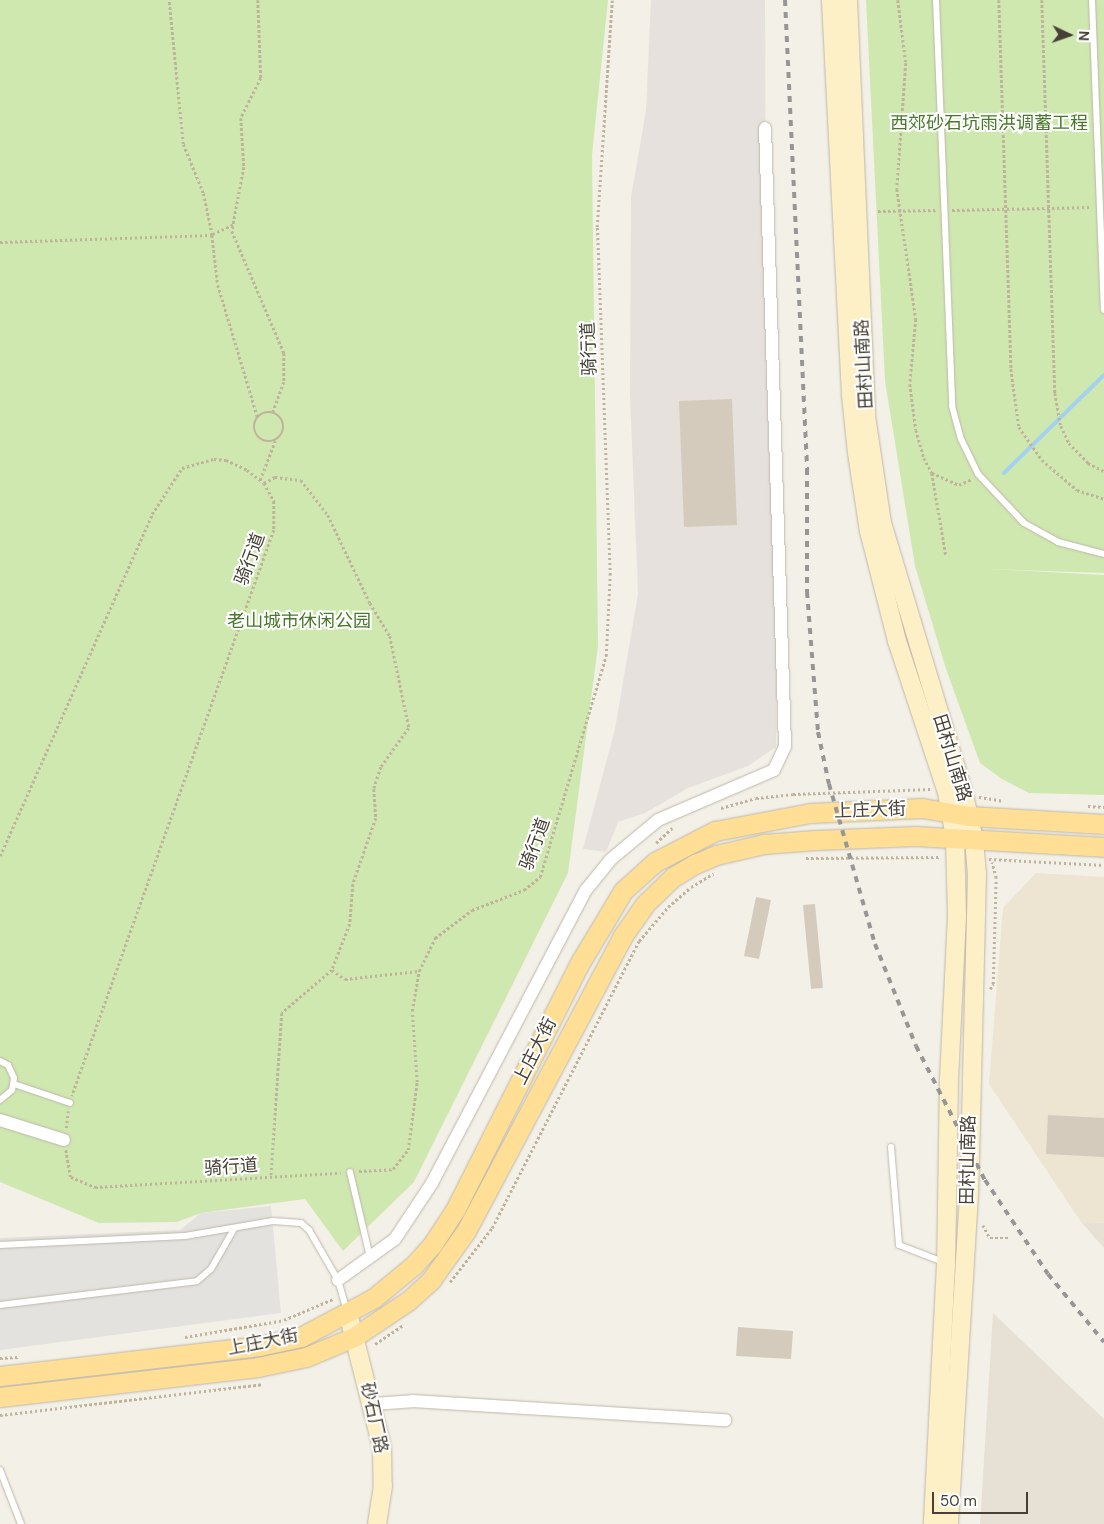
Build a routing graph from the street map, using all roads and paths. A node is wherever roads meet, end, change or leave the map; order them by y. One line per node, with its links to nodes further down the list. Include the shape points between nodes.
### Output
1 (168, 0): 19 (path, via 183,144 203,193)
2 (258, 0): 18 (path, via 261,78 240,118 244,167)
3 (612, 0): 45 (path, 骑行道, via 597,227 610,575 606,656 540,877 524,890 472,910 435,938)
4 (831, 0): 33 (main road, 田村山南路, via 851,395 869,531 896,641 947,792)
5 (848, 0): 33 (main road, 田村山南路, via 866,416 882,523)
6 (898, 0): 16 (path, via 906,64)
7 (936, 0): 15 (lane)
8 (999, 0): 14 (path)
9 (1042, 0): 13 (path)
10 (1092, 0): 12 (lane)
11 (765, 128): 59 (street, via 785,746 774,770 658,820 604,868 586,890 432,1183 395,1239)
12 (1100, 207): 13 (path); 21 (lane)
13 (1050, 208): 14 (path); 25 (path, via 1061,426 1069,443 1088,463)
14 (1006, 209): 15 (path); 30 (path, via 1011,369 1019,427 1036,450 1076,490)
15 (944, 210): 16 (path); 27 (lane, via 952,406 961,439)
16 (899, 211): 17 (path); 26 (path, via 916,318 910,384 921,449)
17 (878, 212)
18 (233, 225): 19 (path); 22 (path, via 236,240 284,353 284,382)
19 (212, 235): 20 (path); 23 (path, via 218,285)
20 (0, 242)
21 (1104, 310)
22 (273, 413): 23 (path); 24 (path, via 284,426)
23 (258, 418): 24 (path, via 255,426 258,436 266,441)
24 (275, 441): 28 (path)
25 (1104, 471)
26 (932, 473): 27 (path, via 959,485); 32 (path)
27 (978, 474): 31 (lane, via 1024,523 1058,542)
28 (260, 480): 29 (path, 骑行道); 38 (path, 骑行道, via 226,460 206,461 182,468 152,514)
29 (264, 483): 44 (path, via 275,477 301,480 328,515 370,603 390,636 406,701 409,728 378,774 374,789 376,818 354,884 350,924); 49 (path, 骑行道, via 274,501 274,530)
30 (1104, 499)
31 (1104, 554)
32 (946, 556)
33 (960, 815): 34 (main road, 上庄大街); 35 (main road, 田村山南路); 36 (main road, 田村山南路); 64 (main road, 上庄大街, via 922,808 810,813 715,831 655,862 622,890 596,932 455,1210 432,1245 374,1298)
34 (1104, 824)
35 (955, 838): 36 (main road, 上庄大街); 39 (main road, 田村山南路); 66 (main road, 上庄大街, via 915,836 764,844 716,855 672,877 644,906 622,937 488,1194 447,1260 408,1301)
36 (974, 840): 37 (main road, 上庄大街); 41 (main road, 田村山南路)
37 (1104, 847)
38 (0, 856)
39 (956, 857): 40 (path); 60 (main road, 田村山南路)
40 (799, 858)
41 (975, 858): 42 (path); 77 (main road, 田村山南路, via 969,1195)
42 (1104, 865)
43 (719, 871): 62 (path, via 691,887 668,907 639,941 492,1228)
44 (332, 970): 45 (path, via 345,979); 54 (path, via 282,1014)
45 (419, 971): 53 (path, 骑行道, via 412,1011 417,1082 408,1150 393,1169)
46 (0, 1061): 47 (lane, via 12,1071)
47 (14, 1084): 48 (lane, via 8,1095); 49 (lane)
48 (0, 1100)
49 (70, 1103): 51 (path, 骑行道)
50 (0, 1120): 51 (street)
51 (64, 1140): 54 (path, 骑行道, via 71,1177 95,1187)
52 (891, 1147): 60 (lane, via 899,1245)
53 (350, 1172): 54 (path, 骑行道); 59 (lane)
54 (272, 1177)
55 (981, 1222): 57 (path, via 990,1238)
56 (234, 1229): 58 (lane, via 100,1242); 61 (lane, via 273,1221 301,1223 309,1230); 63 (lane, via 211,1269 197,1281)
57 (1010, 1238)
58 (0, 1245)
59 (370, 1257): 61 (street)
60 (946, 1264): 76 (main road, 田村山南路)
61 (338, 1280): 64 (lane)
62 (448, 1284)
63 (0, 1305)
64 (348, 1314): 66 (main road, 砂石厂路); 67 (main road, 上庄大街, via 301,1337 259,1346)
65 (407, 1322): 66 (path)
66 (356, 1345): 69 (main road, 上庄大街, via 258,1367); 70 (main road, 砂石厂路)
67 (0, 1376)
68 (267, 1382): 71 (path)
69 (0, 1397)
70 (373, 1404): 72 (street, via 412,1401); 75 (main road, 砂石厂路, via 382,1447 383,1486)
71 (0, 1415)
72 (725, 1420)
73 (0, 1470): 74 (lane)
74 (21, 1524)
75 (377, 1524)
76 (932, 1524)
77 (949, 1524)

